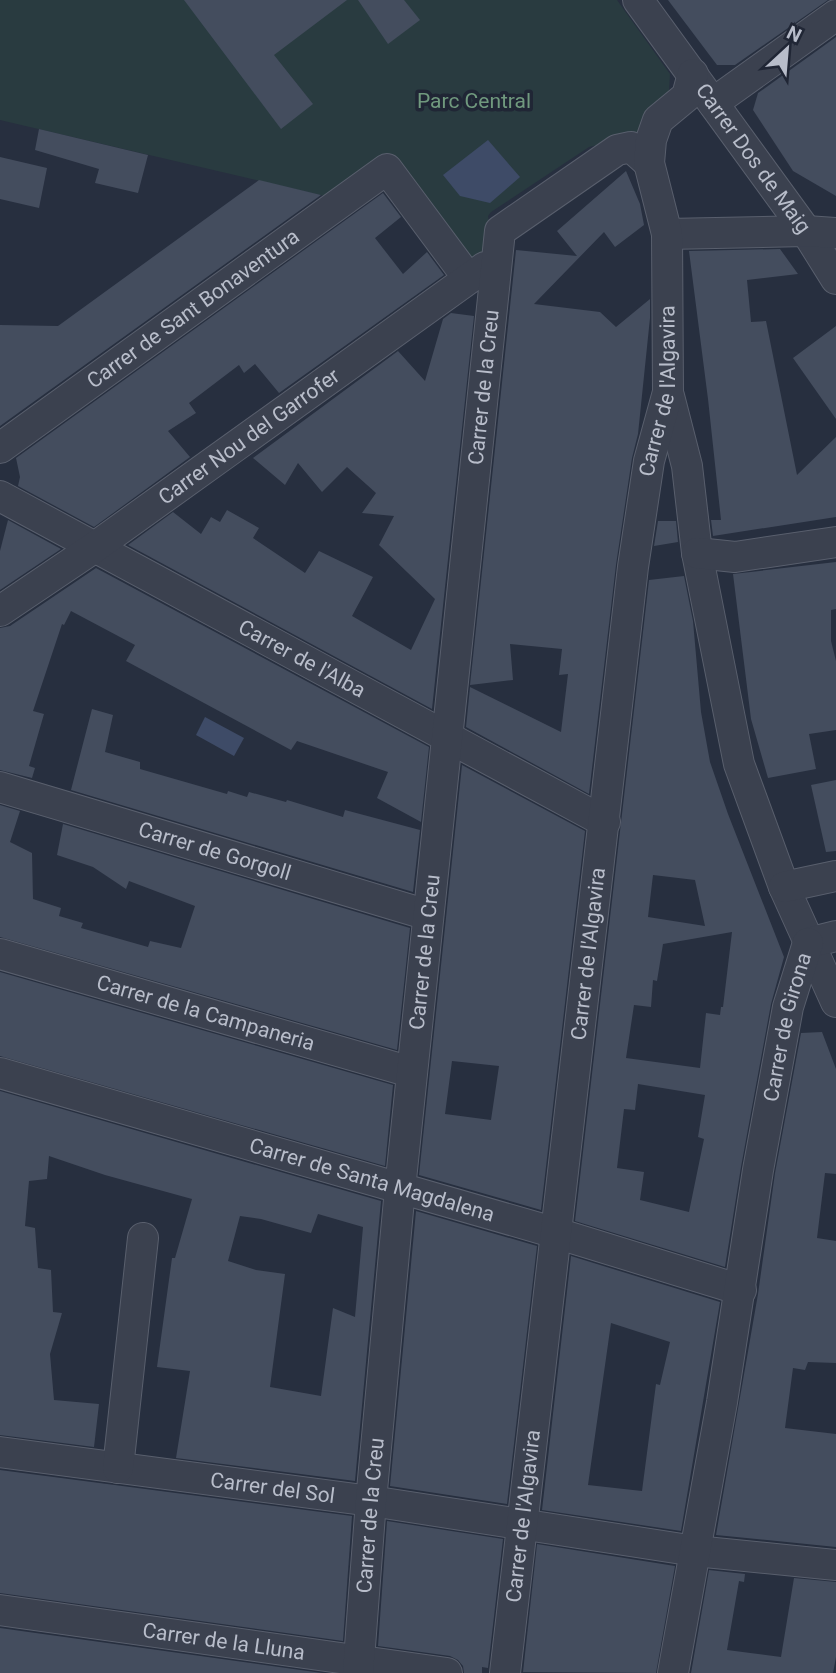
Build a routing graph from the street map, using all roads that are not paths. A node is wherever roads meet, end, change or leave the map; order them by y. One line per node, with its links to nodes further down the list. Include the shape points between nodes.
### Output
1 (648, 6): 3 (street, Carrer Dos de Maig)
2 (836, 15): 4 (street)
3 (693, 74): 4 (street, Carrer Dos de Maig); 5 (street, Carrer Dos de Maig, via 687,96)
4 (713, 103): 5 (street); 7 (street, Carrer Dos de Maig)
5 (675, 106): 6 (street, Carrer Dos de Maig, via 658,120)
6 (649, 163): 9 (street, Carrer de l'Algavira); 10 (street, via 631,147 617,150)
7 (806, 231): 8 (street); 9 (street); 12 (street, Carrer Dos de Maig)
8 (836, 233)
9 (667, 234): 13 (street, Carrer de l'Algavira)
10 (499, 245): 11 (street, Carrer Nou del Garrofer); 21 (street, Carrer de la Creu)
11 (468, 278): 14 (street, Carrer de Sant Bonaventura, via 387,169); 18 (street, Carrer Nou del Garrofer)
12 (836, 278)
13 (668, 392): 19 (street, Carrer de Girona, via 687,466); 23 (street, Carrer de l'Algavira, via 649,461 633,567)
14 (0, 448)
15 (0, 464): 16 (street)
16 (0, 494): 18 (street, Carrer de l'Alba)
17 (836, 542): 19 (street, via 736,557)
18 (95, 547): 20 (street, Carrer Nou del Garrofer); 21 (street, Carrer de l'Alba)
19 (697, 553): 25 (street, Carrer de Girona, via 739,764)
20 (0, 611)
21 (448, 737): 23 (street, Carrer de l'Alba); 26 (street, Carrer de la Creu)
22 (0, 787): 26 (street, Carrer de Gorgoll)
23 (605, 822): 33 (street, Carrer de l'Algavira)
24 (836, 876): 25 (street)
25 (785, 887): 27 (street, Carrer de Girona)
26 (428, 915): 30 (street, Carrer de la Creu)
27 (822, 940): 29 (street); 35 (street, Carrer de Girona, via 788,1007)
28 (0, 954): 30 (street, Carrer de la Campaneria)
29 (836, 1002)
30 (411, 1072): 32 (street, Carrer de la Creu)
31 (0, 1073): 32 (street, Carrer de Santa Magdalena)
32 (400, 1189): 33 (street, Carrer de Santa Magdalena); 38 (street, Carrer de la Creu)
33 (556, 1233): 35 (street, Carrer de Santa Magdalena); 39 (street, Carrer de l'Algavira)
34 (143, 1238): 37 (street)
35 (741, 1290): 40 (street, Carrer de Girona)
36 (0, 1452): 37 (street, Carrer del Sol)
37 (118, 1468): 38 (street, Carrer del Sol)
38 (371, 1501): 39 (street, Carrer del Sol); 43 (street, Carrer de la Creu)
39 (523, 1525): 40 (street, Carrer del Sol); 45 (street, Carrer de l'Algavira)
40 (695, 1551): 41 (street, Carrer del Sol); 46 (street, Carrer de Girona)
41 (836, 1565)
42 (0, 1610): 43 (street, Carrer de la Lluna)
43 (359, 1666): 44 (street, Carrer de la Lluna)
44 (447, 1673)
45 (505, 1673)
46 (673, 1673)

